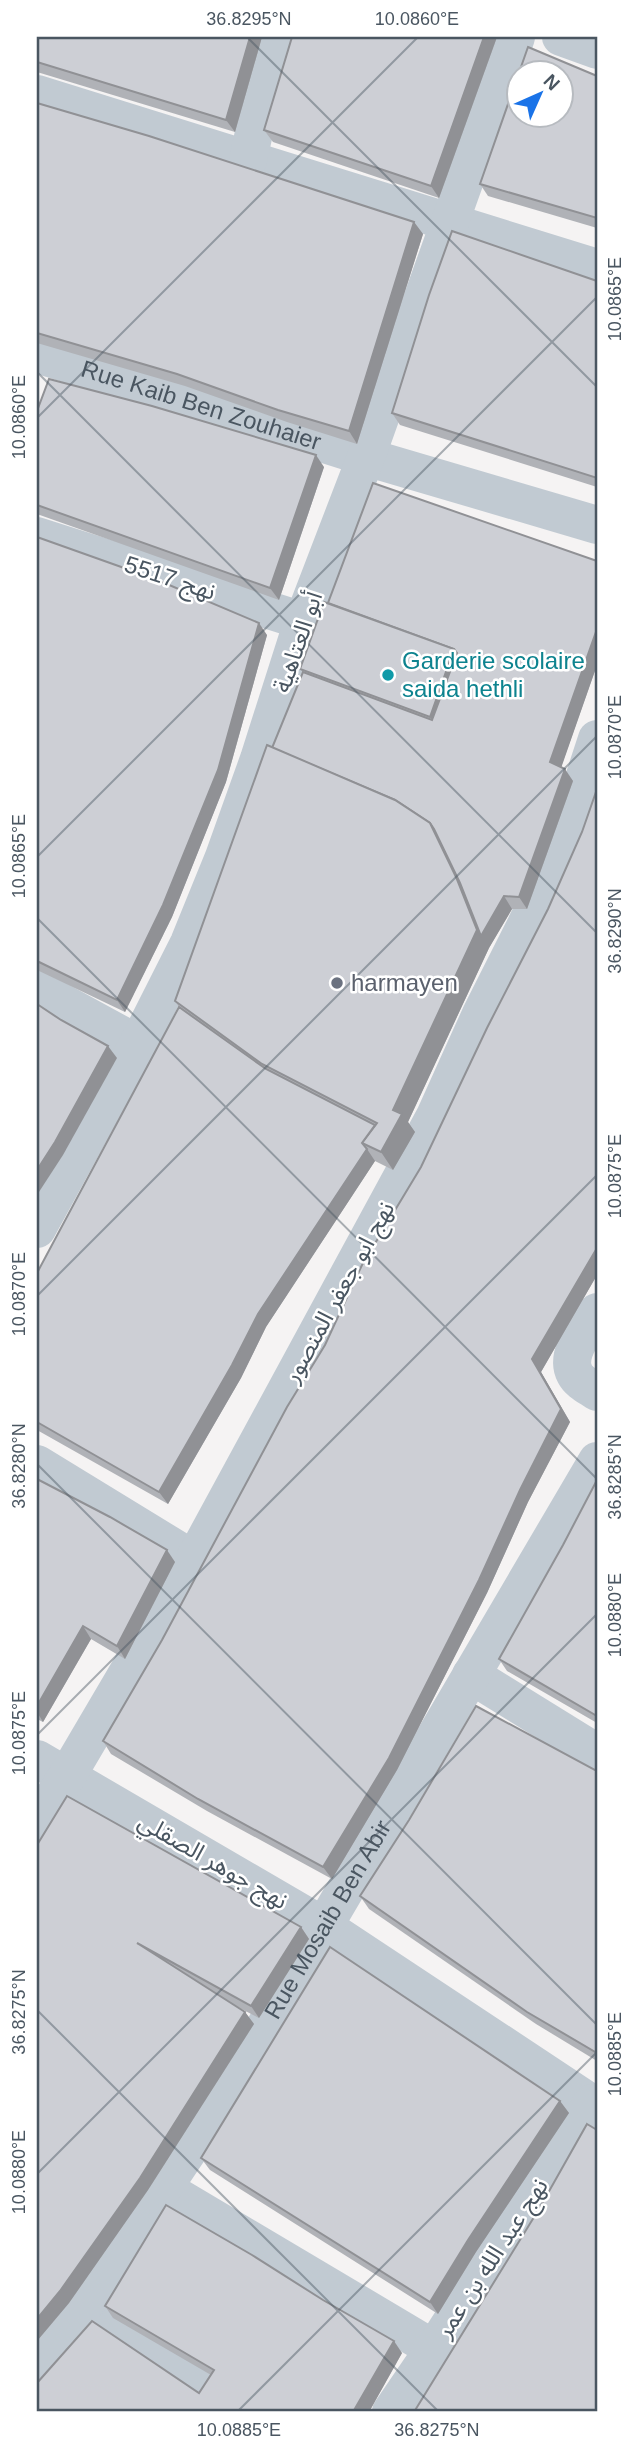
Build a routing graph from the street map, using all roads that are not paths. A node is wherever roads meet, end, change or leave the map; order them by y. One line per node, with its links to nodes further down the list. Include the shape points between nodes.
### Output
1 (275, 37): 6 (street)
2 (516, 37): 7 (street, أبو العتاهية)
3 (561, 37): 4 (street)
4 (597, 50)
5 (37, 94): 6 (street)
6 (248, 160): 7 (street)
7 (449, 222): 8 (street); 10 (street, أبو العتاهية)
8 (597, 268)
9 (40, 363): 10 (street, Rue Kaib Ben Zouhaier)
10 (366, 457): 11 (street, Rue Kaib Ben Zouhaier); 13 (street, أبو العتاهية)
11 (597, 525)
12 (37, 536): 13 (street, نهج 5517)
13 (303, 621): 16 (street, أبو العتاهية, via 224,857 189,943)
14 (597, 739): 22 (street, نهج ابو جعفر المنصور, via 555,867 435,1116)
15 (37, 989): 16 (street)
16 (138, 1044): 17 (street, أبو العتاهية)
17 (37, 1229)
18 (597, 1312): 19 (street, via 572,1363 581,1381)
19 (597, 1392)
20 (597, 1461): 23 (street, Rue Mosaib Ben Abir)
21 (37, 1464): 22 (street)
22 (194, 1560): 25 (street, نهج ابو جعفر المنصور)
23 (471, 1675): 24 (street); 27 (street, Rue Mosaib Ben Abir)
24 (597, 1753)
25 (52, 1768): 26 (street, نهج ابو جعفر المنصور); 27 (street, نهج جوهر الصقلي)
26 (37, 1823)
27 (325, 1927): 28 (street, نهج جوهر الصقلي); 29 (street, Rue Mosaib Ben Abir, via 219,2105)
28 (595, 2105): 31 (street, نهج عبد الله بن عمر)
29 (163, 2188): 30 (street, Rue Mosaib Ben Abir); 31 (street)
30 (80, 2312): 32 (street, Rue Mosaib Ben Abir); 33 (street)
31 (434, 2349): 34 (street, نهج عبد الله بن عمر)
32 (37, 2367)
33 (195, 2382)
34 (391, 2412)

